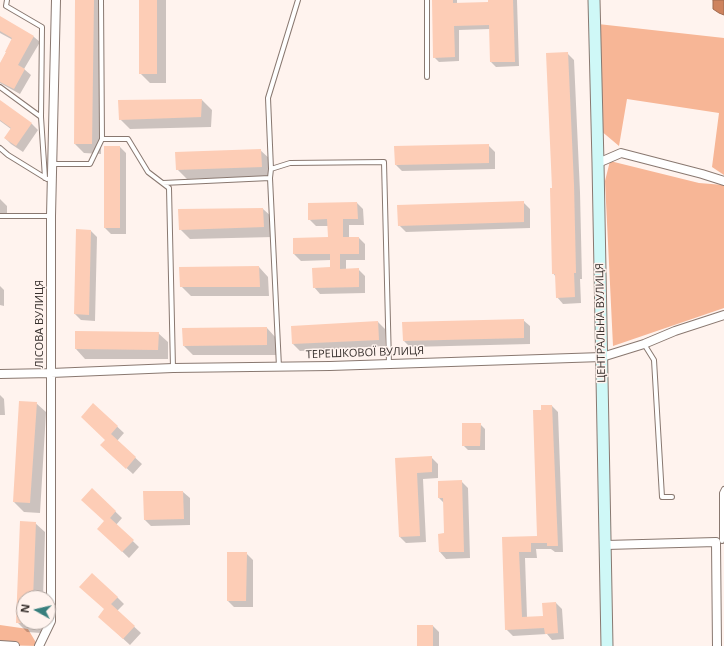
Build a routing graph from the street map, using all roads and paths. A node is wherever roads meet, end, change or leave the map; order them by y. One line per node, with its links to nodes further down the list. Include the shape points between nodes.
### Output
1 (7, 0): 9 (lane, via 6,6 42,27)
2 (56, 0): 13 (street, ЛІСОВА ВУЛИЦЯ)
3 (101, 0): 10 (lane)
4 (298, 0): 14 (lane, via 268,98)
5 (427, 0): 7 (lane)
6 (594, 0): 12 (main road, ЦЕНТРАЛЬНА ВУЛИЦЯ)
7 (428, 77)
8 (0, 87): 9 (lane)
9 (41, 117): 16 (lane)
10 (102, 139): 13 (lane, via 90,164); 18 (lane, via 128,139 148,172)
11 (0, 148): 16 (lane)
12 (598, 163): 17 (street, via 621,153); 23 (main road, ЦЕНТРАЛЬНА ВУЛИЦЯ)
13 (52, 164): 16 (street, ЛІСОВА ВУЛИЦЯ)
14 (271, 169): 15 (lane); 24 (lane, via 290,163 384,162)
15 (270, 178): 18 (lane); 25 (lane)
16 (48, 180): 20 (street, ЛІСОВА ВУЛИЦЯ)
17 (724, 181)
18 (163, 183): 26 (lane, via 169,188)
19 (0, 216): 20 (lane)
20 (51, 216): 27 (street, ЛІСОВА ВУЛИЦЯ)
21 (724, 315): 22 (street, ТЕРЕШКОВОЇ ВУЛИЦЯ)
22 (644, 344): 23 (street, ТЕРЕШКОВОЇ ВУЛИЦЯ); 30 (lane, via 654,360 662,497)
23 (602, 357): 24 (street, ТЕРЕШКОВОЇ ВУЛИЦЯ); 32 (main road, ЦЕНТРАЛЬНА ВУЛИЦЯ)
24 (389, 364): 25 (street, ТЕРЕШКОВОЇ ВУЛИЦЯ)
25 (279, 367): 26 (street, ТЕРЕШКОВОЇ ВУЛИЦЯ)
26 (173, 368): 27 (street, ТЕРЕШКОВОЇ ВУЛИЦЯ)
27 (51, 373): 28 (street, ТЕРЕШКОВОЇ ВУЛИЦЯ); 35 (street, ЛІСОВА ВУЛИЦЯ, via 51,621)
28 (0, 374)
29 (724, 489): 31 (lane)
30 (672, 497)
31 (720, 541): 32 (street); 37 (street)
32 (606, 545): 36 (main road, ЦЕНТРАЛЬНА ВУЛИЦЯ)
33 (0, 645): 34 (street)
34 (14, 646)
35 (40, 646)
36 (608, 646)
37 (717, 646)

